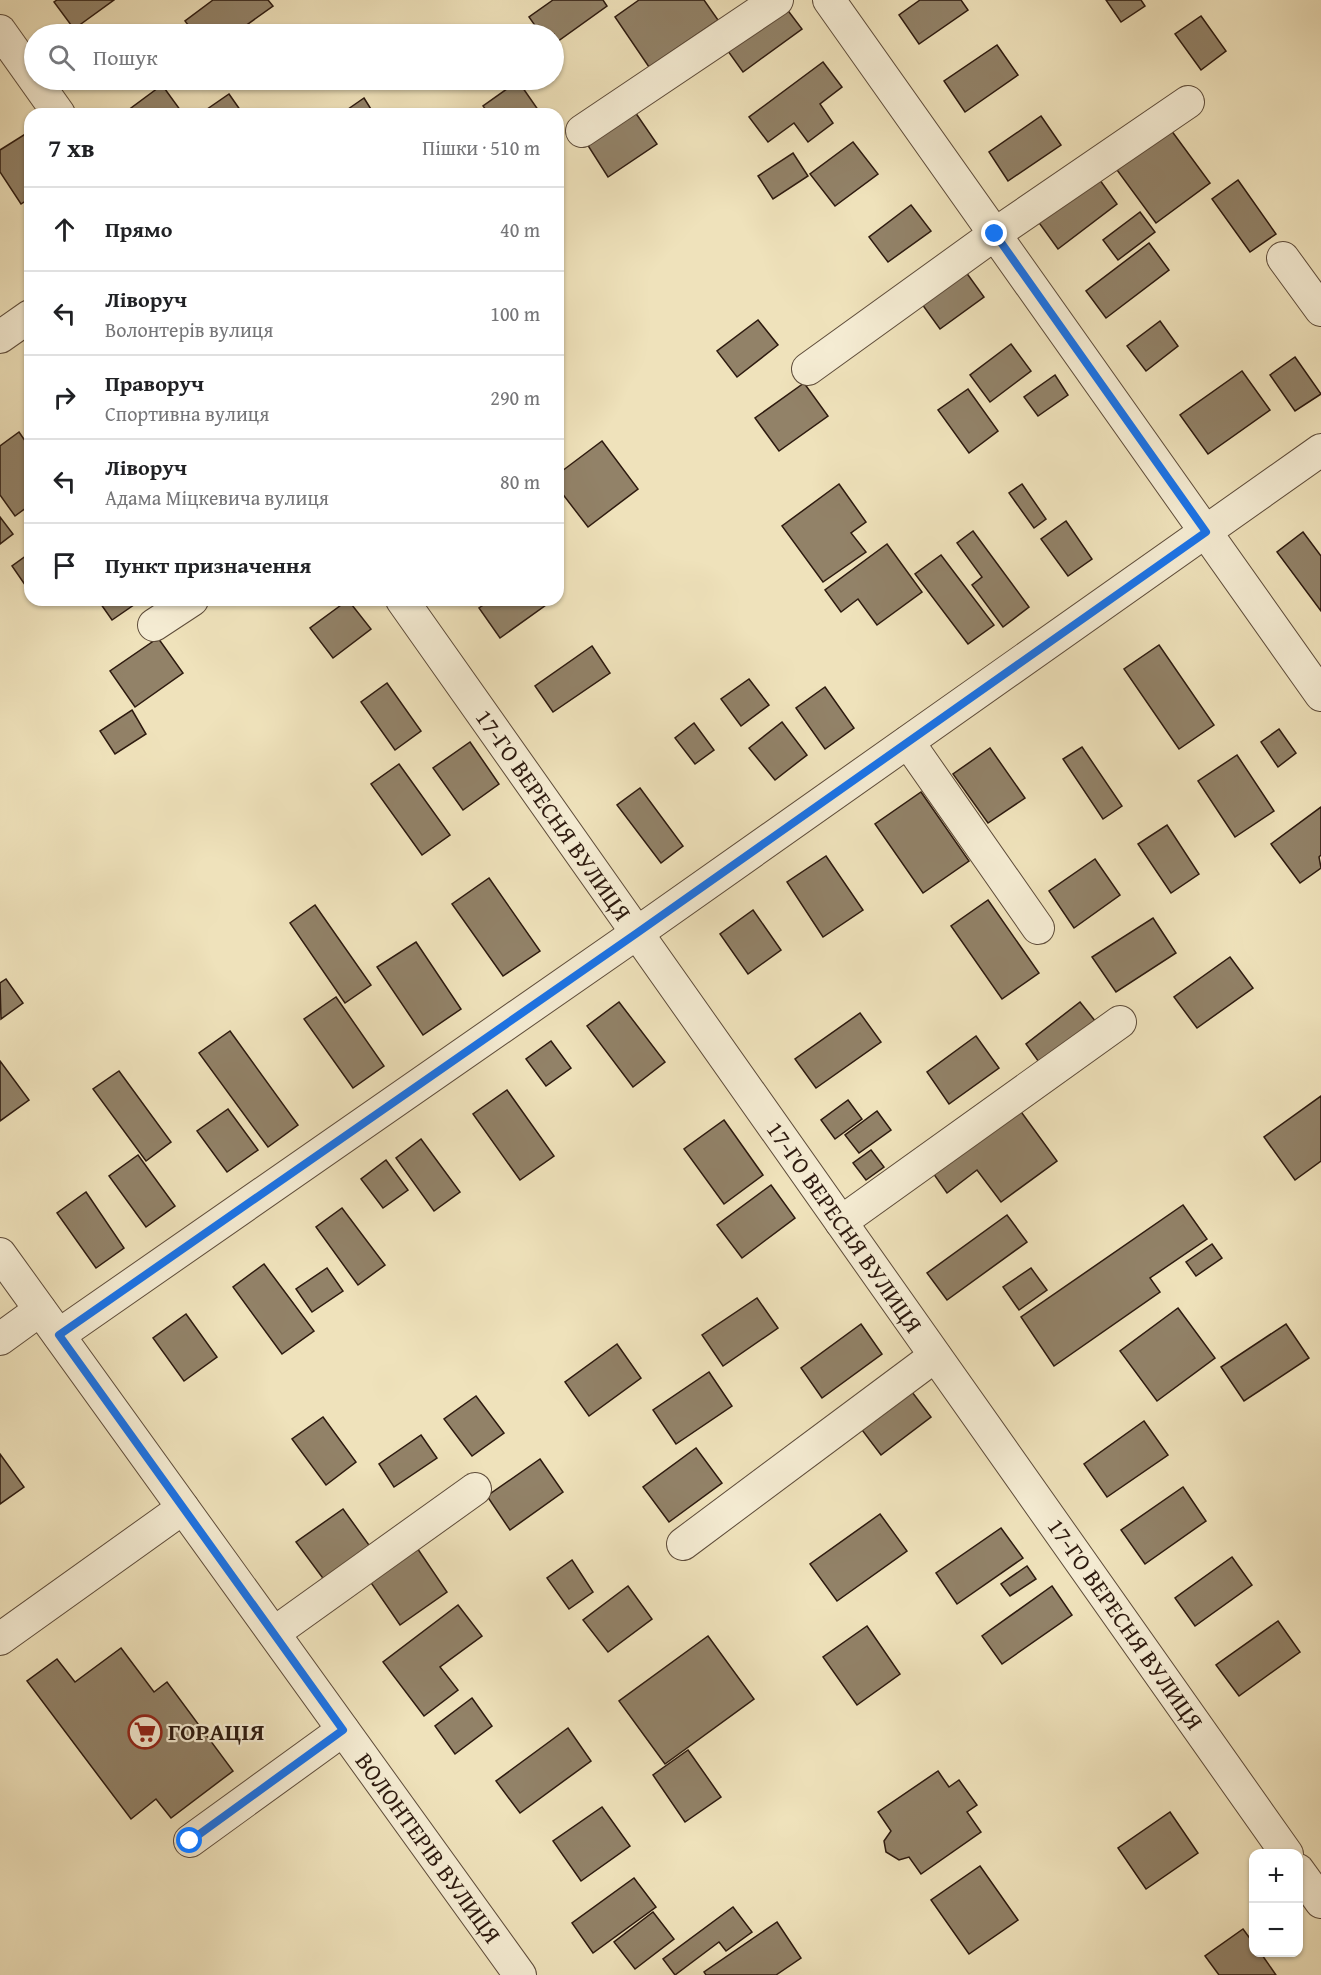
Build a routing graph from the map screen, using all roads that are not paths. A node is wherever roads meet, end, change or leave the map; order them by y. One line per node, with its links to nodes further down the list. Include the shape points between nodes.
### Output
1 (777, 0): 8 (street)
2 (829, 0): 9 (street)
3 (0, 31): 4 (street)
4 (24, 65)
5 (41, 90): 7 (street)
6 (1188, 102): 9 (street)
7 (54, 108)
8 (582, 131)
9 (995, 234): 14 (street); 16 (street)
10 (1283, 258): 11 (street)
11 (1321, 310)
12 (24, 320): 13 (street)
13 (0, 337)
14 (808, 369)
15 (1321, 450): 16 (street)
16 (1206, 532): 20 (street); 21 (street)
17 (183, 606): 19 (street)
18 (406, 606): 23 (street, 17-ГО ВЕРЕСНЯ ВУЛИЦЯ)
19 (154, 625)
20 (1321, 695)
21 (908, 742): 22 (street); 23 (street)
22 (1038, 928)
23 (637, 933): 25 (street, 17-ГО ВЕРЕСНЯ ВУЛИЦЯ); 28 (street)
24 (1120, 1022): 25 (street)
25 (841, 1222): 30 (street, 17-ГО ВЕРЕСНЯ ВУЛИЦЯ)
26 (0, 1254): 27 (street, ВОЛОНТЕРІВ ВУЛИЦЯ)
27 (40, 1310): 28 (street, ВОЛОНТЕРІВ ВУЛИЦЯ); 29 (street)
28 (59, 1335): 32 (street, ВОЛОНТЕРІВ ВУЛИЦЯ)
29 (0, 1339)
30 (935, 1356): 33 (street); 38 (street, 17-ГО ВЕРЕСНЯ ВУЛИЦЯ)
31 (476, 1489): 34 (street)
32 (183, 1508): 34 (street, ВОЛОНТЕРІВ ВУЛИЦЯ); 35 (street)
33 (684, 1544)
34 (274, 1634): 36 (street, ВОЛОНТЕРІВ ВУЛИЦЯ)
35 (0, 1639)
36 (343, 1730): 37 (street); 41 (street, ВОЛОНТЕРІВ ВУЛИЦЯ)
37 (190, 1841)
38 (1283, 1849)
39 (1303, 1876): 40 (street)
40 (1321, 1902)
41 (519, 1975)

